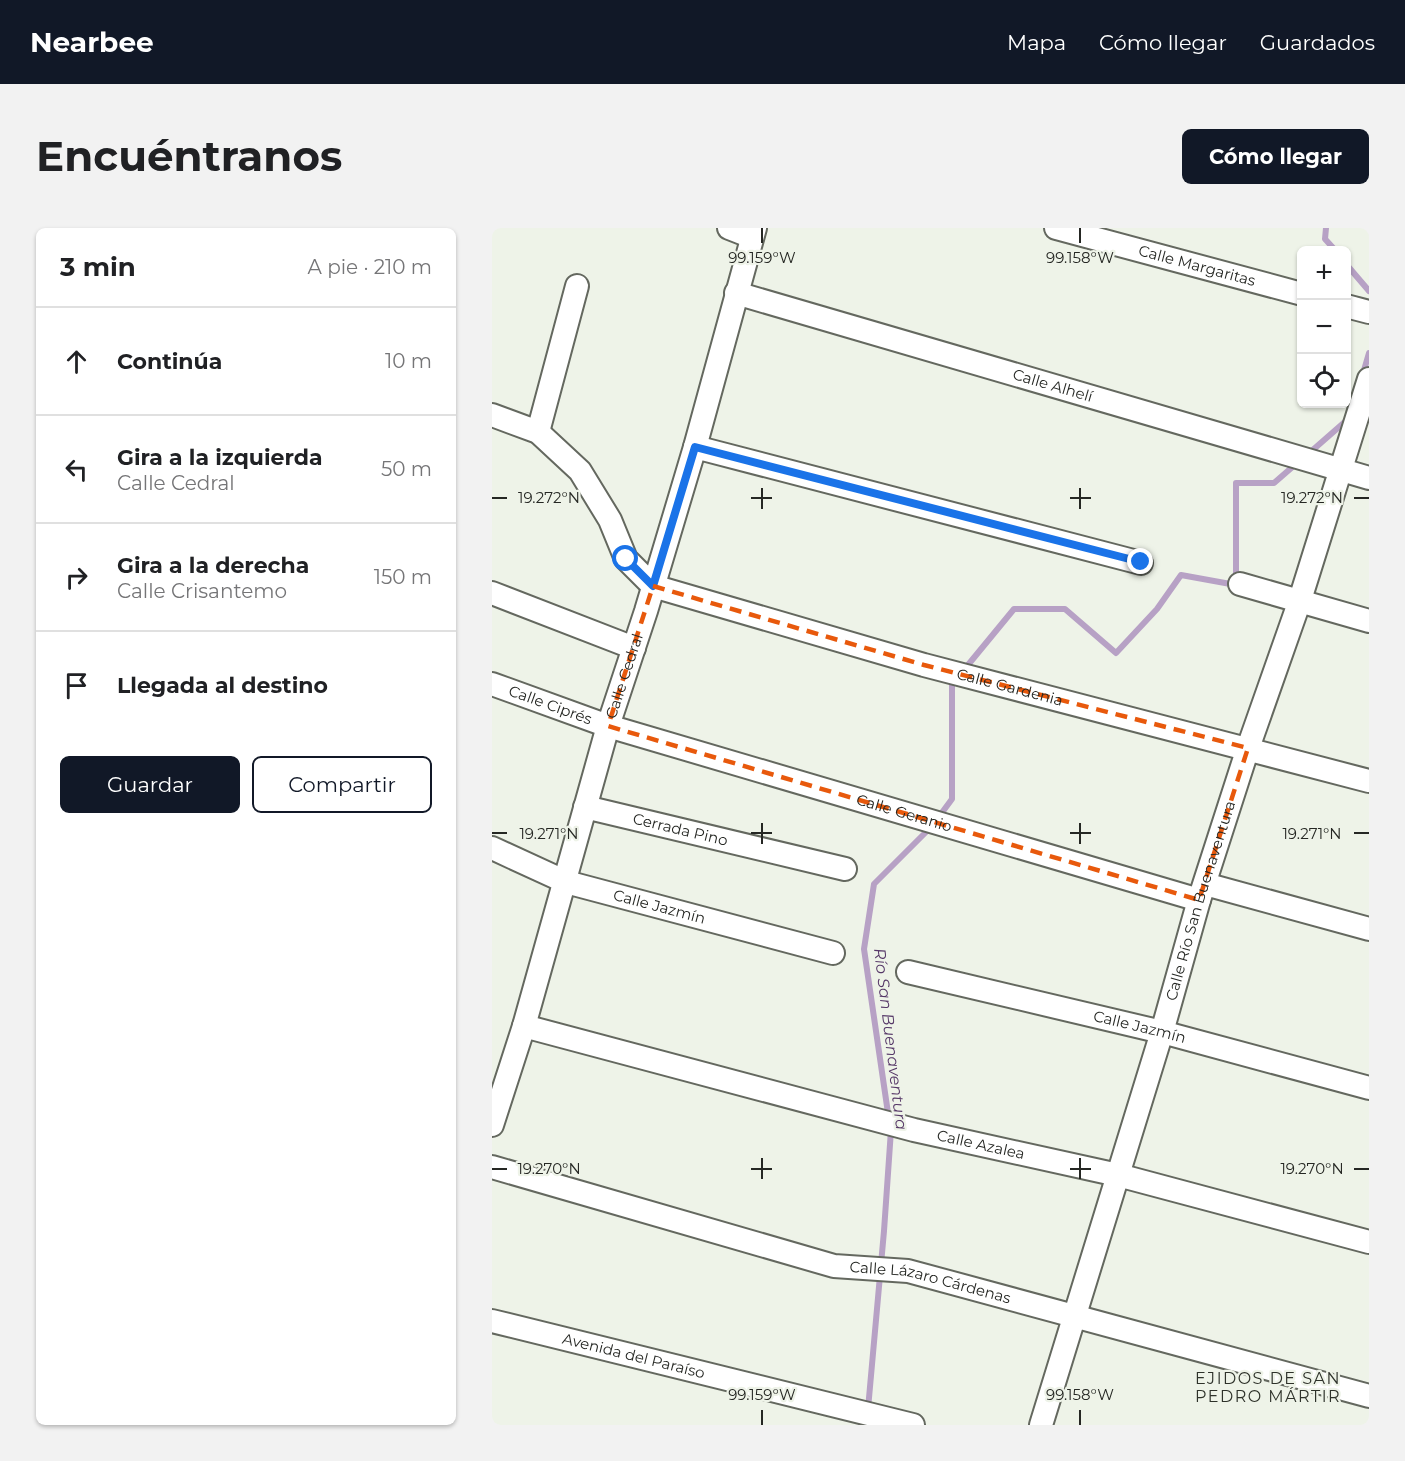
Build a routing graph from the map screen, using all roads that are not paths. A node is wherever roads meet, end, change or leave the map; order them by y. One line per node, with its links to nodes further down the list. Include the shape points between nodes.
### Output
1 (729, 228): 3 (street)
2 (1056, 228): 6 (street, Calle Margaritas)
3 (754, 232): 5 (street, Calle Cedral)
4 (576, 286): 11 (street)
5 (736, 293): 12 (street, Calle Cedral); 13 (street, Calle Alhelí)
6 (1297, 293)
7 (1351, 307): 8 (street)
8 (1369, 311)
9 (1369, 379): 13 (street, Calle Río San Buenaventura)
10 (492, 415): 11 (street)
11 (538, 432): 17 (street, via 580,471 610,520 626,559)
12 (695, 447): 15 (street); 17 (street, Calle Cedral)
13 (1330, 468): 14 (street, Calle Alhelí); 19 (street, Calle Río San Buenaventura)
14 (1369, 478)
15 (1141, 562)
16 (1240, 584): 19 (street)
17 (653, 586): 21 (street, Calle Cedral); 24 (street, Calle Gardenia, via 993,684)
18 (492, 592): 21 (street)
19 (1299, 603): 20 (street); 24 (street, Calle Río San Buenaventura)
20 (1369, 621)
21 (634, 648): 23 (street, Calle Cedral)
22 (492, 684): 23 (street, Calle Ciprés)
23 (608, 726): 26 (street, Calle Cedral); 30 (street, Calle Geranio, via 975,834)
24 (1248, 748): 25 (street, Calle Gardenia); 30 (street, Calle Río San Buenaventura)
25 (1369, 781)
26 (585, 807): 28 (street, Cerrada Pino); 29 (street, Calle Cedral)
27 (492, 848): 29 (street, Calle Jazmín)
28 (845, 869)
29 (566, 882): 32 (street, Calle Jazmín); 34 (street, Calle Cedral)
30 (1202, 892): 31 (street, Calle Geranio); 35 (street, Calle Río San Buenaventura)
31 (1369, 929)
32 (833, 953)
33 (908, 972): 35 (street, Calle Jazmín)
34 (524, 1026): 36 (street, Calle Cedral); 40 (street, Calle Azalea, via 914,1130)
35 (1162, 1032): 37 (street, Calle Jazmín); 40 (street, Calle Río San Buenaventura)
36 (500, 1072): 38 (street, Calle Cedral)
37 (1369, 1088)
38 (492, 1125)
39 (492, 1167): 42 (street, Calle Lázaro Cárdenas, via 834,1266 908,1271)
40 (1118, 1175): 41 (street, Calle Azalea); 42 (street, Calle Río San Buenaventura)
41 (1369, 1242)
42 (1074, 1315): 44 (street, Calle Lázaro Cárdenas); 46 (street, Calle Río San Buenaventura)
43 (492, 1321): 45 (street, Avenida del Paraíso)
44 (1369, 1396)
45 (910, 1424)
46 (1041, 1425)

